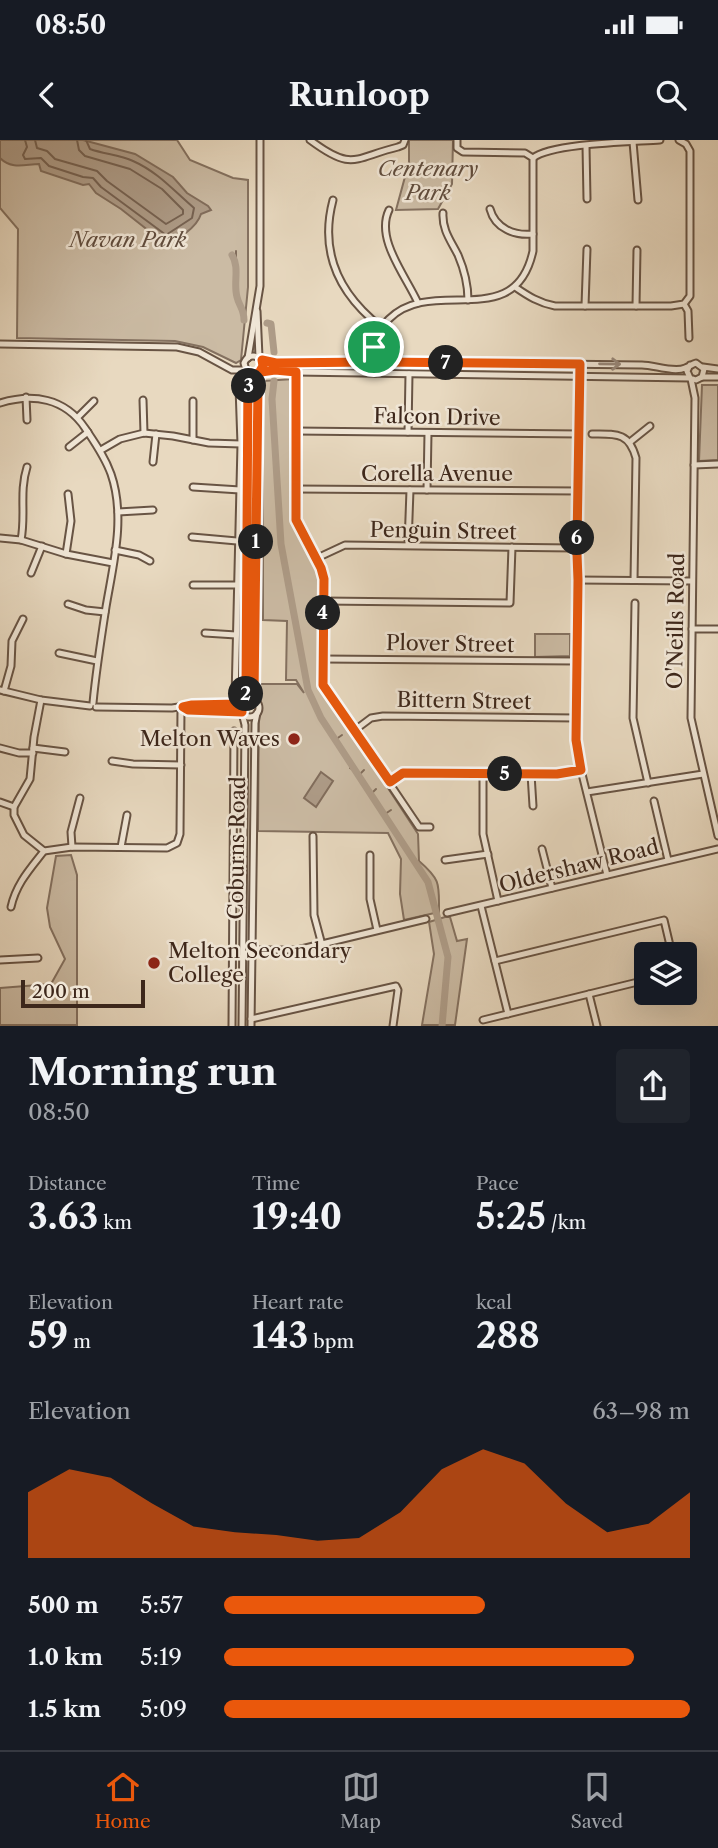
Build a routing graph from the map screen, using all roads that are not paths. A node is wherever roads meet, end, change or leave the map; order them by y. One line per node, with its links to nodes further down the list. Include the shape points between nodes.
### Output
1 (260, 140): 21 (street)
2 (310, 140): 3 (street, via 328,155 358,160 403,145)
3 (405, 140)
4 (457, 140): 9 (street, via 457,148 464,152 525,153)
5 (660, 140): 7 (street)
6 (679, 140): 23 (street, via 690,151 690,296)
7 (633, 142): 8 (street); 12 (street)
8 (586, 146): 9 (street, via 539,153); 10 (street)
9 (533, 158): 16 (street)
10 (587, 199)
11 (333, 200): 26 (street, via 327,241 340,281 357,306)
12 (638, 200)
13 (490, 209): 16 (street, via 496,223 508,230)
14 (389, 210): 22 (street, via 385,217 388,244)
15 (443, 213): 20 (street, via 446,234 465,273)
16 (533, 234): 19 (street, via 530,265)
17 (587, 249): 24 (street)
18 (638, 250): 25 (street)
19 (515, 287): 20 (street, via 496,297); 24 (street, via 544,304)
20 (468, 300): 22 (street)
21 (257, 301): 30 (street); 31 (street)
22 (418, 303): 26 (street, via 394,314)
23 (684, 304): 25 (street); 27 (street)
24 (585, 306): 25 (street)
25 (636, 306)
26 (381, 327): 29 (street)
27 (689, 338)
28 (0, 344): 38 (street, via 177,347)
29 (374, 347): 33 (street); 34 (street)
30 (260, 359): 31 (street); 32 (street); 43 (street)
31 (246, 360): 38 (street); 41 (street)
32 (321, 361): 33 (street); 44 (street, via 348,364)
33 (370, 362): 34 (street); 45 (street)
34 (378, 362): 35 (street)
35 (476, 363): 36 (street); 47 (street)
36 (580, 364): 37 (street, one-way to 37, via 676,369); 48 (street)
37 (690, 365): 39 (street); 50 (street)
38 (229, 367): 41 (street)
39 (703, 367): 40 (street); 51 (street)
40 (718, 369)
41 (247, 372): 43 (street); 72 (street)
42 (296, 372): 43 (street); 44 (street); 62 (street)
43 (260, 373): 73 (street)
44 (341, 373): 45 (street)
45 (375, 373): 46 (street)
46 (409, 374): 47 (street); 64 (street)
47 (477, 374): 48 (street)
48 (580, 375): 50 (street); 68 (street)
49 (718, 377): 51 (street)
50 (691, 378): 51 (street); 58 (street, O'Neills Road)
51 (701, 378): 58 (street, O'Neills Road)
52 (239, 387): 74 (street)
53 (26, 397): 57 (street); 59 (street, via 49,400); 60 (street)
54 (143, 400): 65 (street)
55 (94, 401): 59 (street)
56 (193, 401): 70 (street)
57 (0, 403)
58 (695, 404): 79 (street, O'Neills Road)
59 (78, 417): 63 (street)
60 (27, 420)
61 (650, 426): 71 (street)
62 (295, 431): 64 (street, Falcon Drive); 82 (street)
63 (88, 432): 75 (street); 76 (street)
64 (408, 432): 66 (street, Falcon Drive)
65 (144, 433): 67 (street); 76 (street)
66 (428, 433): 68 (street, Falcon Drive); 85 (street)
67 (156, 434): 70 (street); 77 (street)
68 (579, 434): 86 (street)
69 (592, 434): 71 (street, via 612,434)
70 (193, 440): 74 (street)
71 (630, 442): 105 (street, via 636,458)
72 (249, 443): 73 (street); 126 (street)
73 (257, 443): 125 (street)
74 (241, 444): 83 (street)
75 (69, 447)
76 (101, 450): 89 (street)
77 (153, 462)
78 (718, 464): 79 (street)
79 (694, 465): 106 (street, O'Neills Road)
80 (27, 467): 92 (street, via 22,482)
81 (193, 487): 83 (street)
82 (295, 489): 84 (street, Corella Avenue); 100 (street, via 296,520)
83 (240, 490): 93 (street)
84 (410, 490): 85 (street, Corella Avenue); 94 (street)
85 (426, 490): 86 (street, Corella Avenue)
86 (578, 491): 97 (street)
87 (68, 494): 99 (street, via 71,521)
88 (153, 510): 89 (street)
89 (118, 512): 98 (street)
90 (192, 537): 93 (street)
91 (0, 538): 92 (street)
92 (21, 540): 95 (street)
93 (237, 541): 108 (street)
94 (408, 545): 96 (street, Penguin Street); 100 (street, Penguin Street, via 345,545)
95 (42, 546): 99 (street); 103 (street)
96 (512, 547): 97 (street, Penguin Street); 109 (street, via 512,606)
97 (574, 548): 104 (street)
98 (115, 550): 101 (street); 102 (street)
99 (66, 554): 102 (street)
100 (315, 559): 109 (street, via 324,579)
101 (150, 561)
102 (113, 563): 112 (street)
103 (31, 573)
104 (578, 580): 105 (street); 121 (street)
105 (634, 580): 106 (street)
106 (692, 581): 114 (street, O'Neills Road)
107 (193, 585): 108 (street)
108 (237, 585): 117 (street)
109 (323, 601): 119 (street)
110 (635, 603): 144 (street, via 634,718)
111 (68, 604): 112 (street)
112 (105, 612): 120 (street)
113 (23, 619): 122 (street, via 12,641 11,666)
114 (692, 629): 115 (street); 142 (street, O'Neills Road, via 691,718)
115 (718, 629)
116 (205, 634): 117 (street)
117 (236, 635): 123 (street)
118 (59, 653): 120 (street)
119 (323, 659): 121 (street, Plover Street); 132 (street, via 323,685)
120 (97, 661): 127 (street)
121 (576, 661): 131 (street)
122 (2, 691): 124 (street)
123 (235, 698)
124 (41, 700): 127 (street); 135 (street)
125 (253, 700): 126 (street); 130 (street, via 258,704)
126 (244, 702): 128 (street); 129 (street)
127 (93, 705): 128 (street)
128 (182, 708): 129 (street); 138 (street)
129 (242, 713): 130 (street, via 250,717); 152 (street, Coburns Road)
130 (257, 713): 153 (street, Coburns Road)
131 (576, 718): 132 (street, Bittern Street, via 383,716); 139 (street)
132 (355, 730): 143 (street)
133 (234, 731): 159 (street, Coburns Road)
134 (0, 748): 135 (street, via 19,753)
135 (33, 750): 136 (street); 150 (street, via 30,779)
136 (65, 752)
137 (112, 761): 138 (street)
138 (181, 765): 158 (street, via 177,843 167,848)
139 (581, 770): 141 (street); 145 (street)
140 (483, 773): 141 (street); 143 (street, via 403,773); 163 (street, via 483,834)
141 (531, 774): 149 (street)
142 (704, 774): 144 (street); 156 (street, O'Neills Road)
143 (390, 782): 154 (street, via 419,827)
144 (648, 783): 145 (street)
145 (587, 792): 169 (street)
146 (80, 798): 157 (street)
147 (654, 801): 167 (street)
148 (0, 802): 150 (street)
149 (533, 806)
150 (14, 807): 162 (street, via 24,835)
151 (127, 815): 158 (street)
152 (244, 818): 153 (street); 165 (street, Coburns Road)
153 (254, 818): 181 (street, Coburns Road)
154 (430, 827)
155 (313, 836): 179 (street, via 314,915)
156 (718, 836)
157 (72, 847): 158 (street); 162 (street)
158 (121, 847)
159 (233, 849): 165 (street, Coburns Road); 170 (street, Coburns Road)
160 (542, 849): 171 (street)
161 (718, 849): 167 (street, Oldershaw Road)
162 (44, 851): 174 (street, via 23,878)
163 (488, 853): 166 (street); 172 (street)
164 (370, 855): 177 (street, via 370,900)
165 (243, 859): 168 (street, Coburns Road)
166 (445, 860)
167 (668, 860): 169 (street, Oldershaw Road)
168 (243, 872): 170 (street, Coburns Road); 180 (street, Coburns Road)
169 (607, 875): 171 (street, Oldershaw Road)
170 (233, 883): 186 (street, Coburns Road)
171 (552, 888): 172 (street, Oldershaw Road)
172 (498, 901): 173 (street, Oldershaw Road)
173 (481, 906): 175 (street, Oldershaw Road); 184 (street)
174 (11, 907)
175 (447, 913)
176 (426, 919): 177 (street)
177 (377, 930): 179 (street)
178 (669, 942): 184 (street, via 664,920)
179 (321, 945): 181 (street, via 291,951)
180 (242, 950): 181 (street); 187 (street, Coburns Road)
181 (252, 950): 191 (street, Coburns Road)
182 (37, 958): 183 (street)
183 (0, 960)
184 (495, 961): 189 (street)
185 (634, 983): 188 (street)
186 (232, 990): 187 (street); 192 (street, Coburns Road)
187 (242, 991): 193 (street, Coburns Road)
188 (589, 994): 189 (street); 195 (street)
189 (508, 1014): 190 (street)
190 (483, 1020)
191 (251, 1022): 194 (street, via 396,986)
192 (232, 1026)
193 (242, 1026)
194 (393, 1026)
195 (597, 1026)

